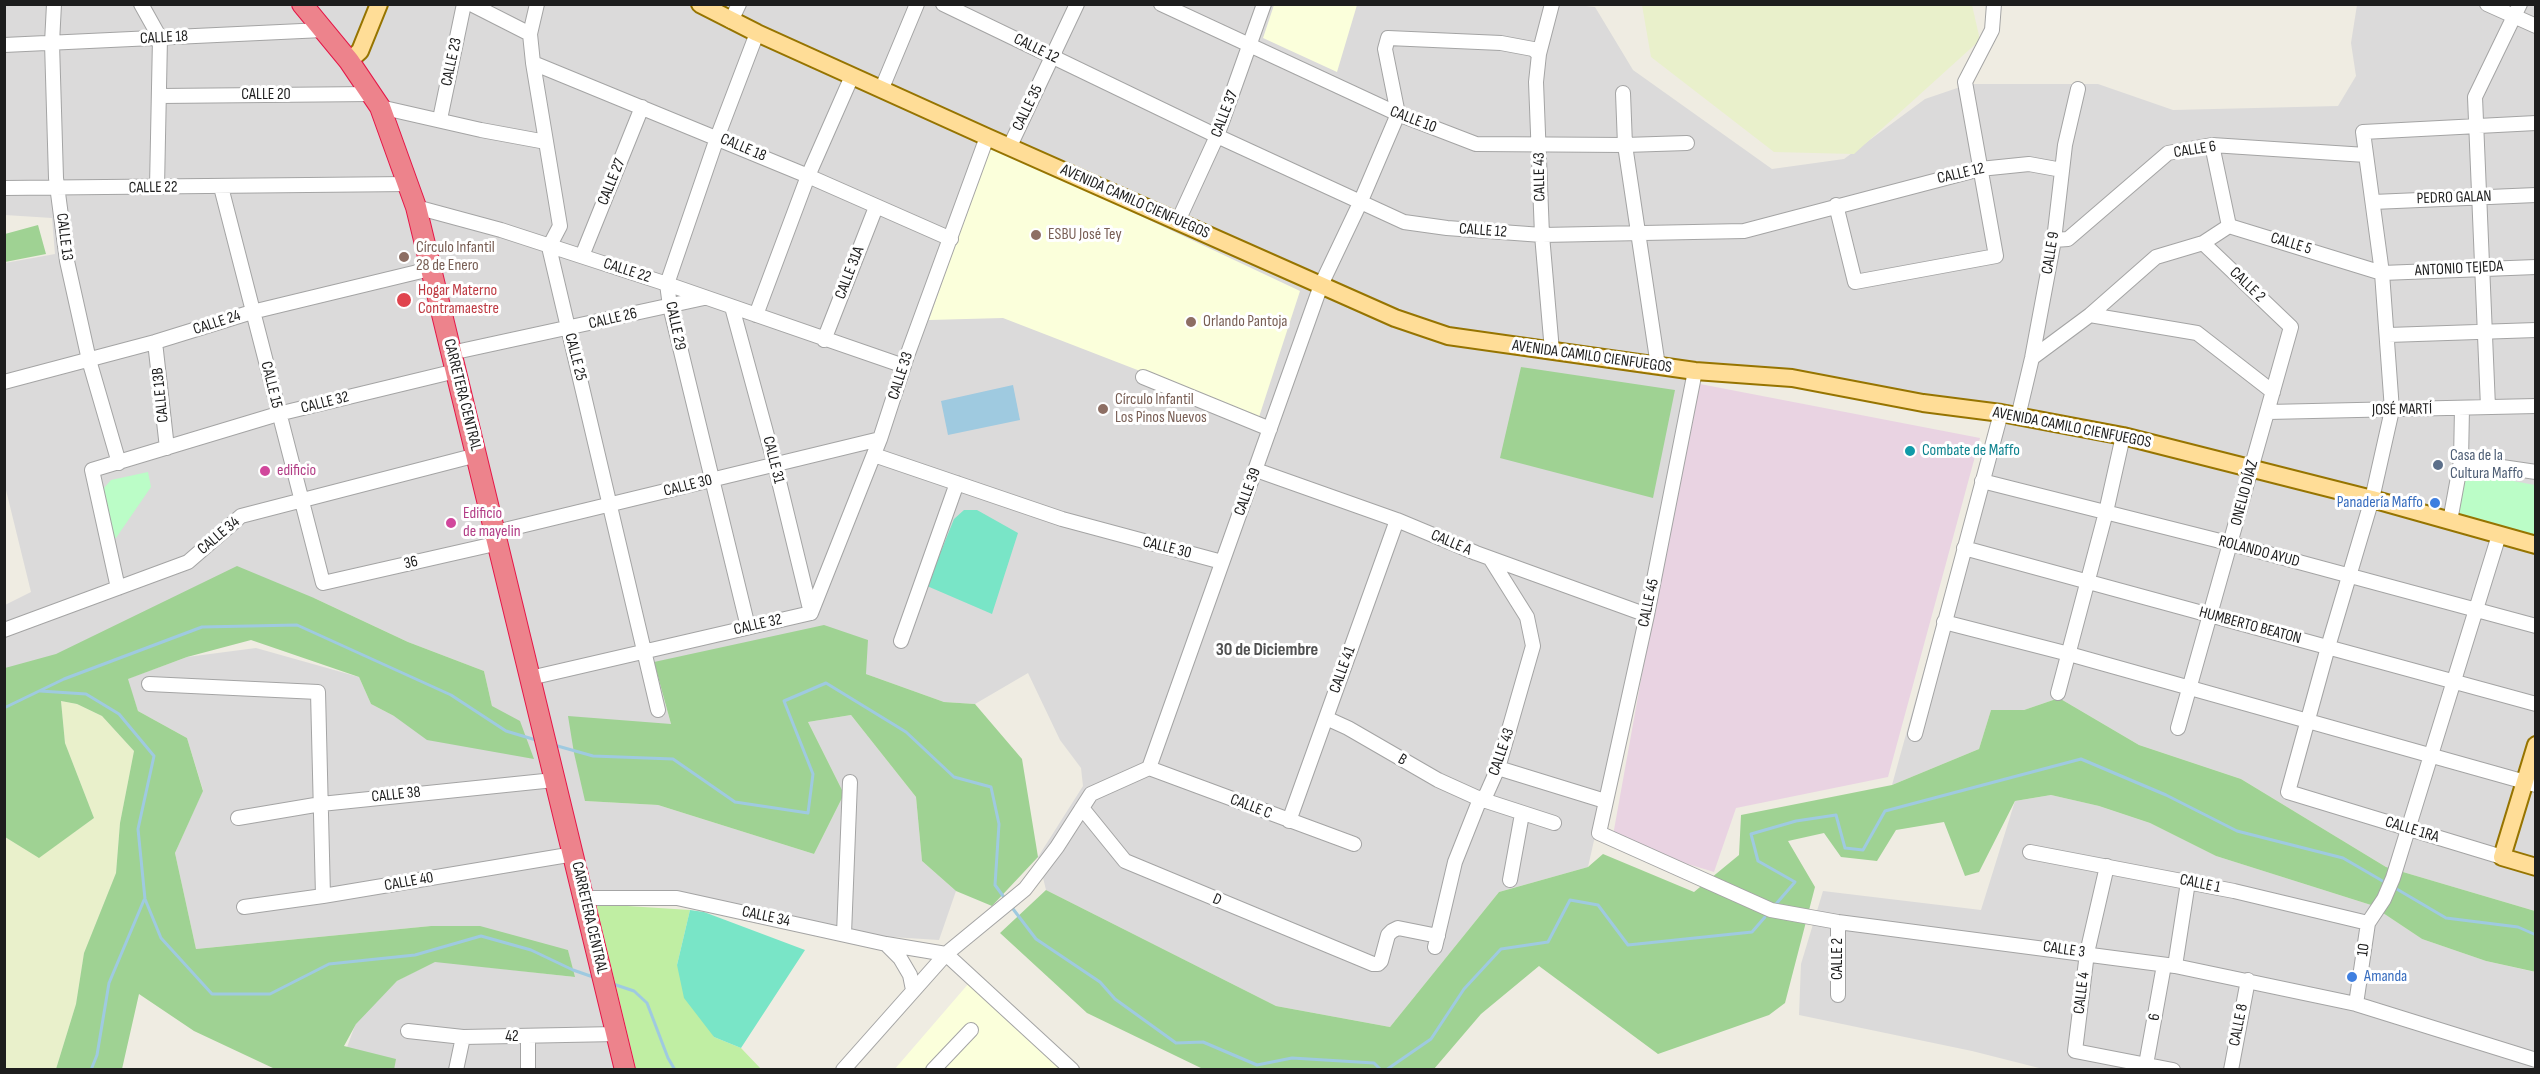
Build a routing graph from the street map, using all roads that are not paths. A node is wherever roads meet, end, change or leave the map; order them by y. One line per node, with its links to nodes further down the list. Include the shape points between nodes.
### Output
1 (54, 4): 25 (street, CALLE 13)
2 (141, 4): 24 (street)
3 (302, 4): 21 (highway, CARRETERA CENTRAL)
4 (379, 4): 30 (main road, via 360,51)
5 (464, 4): 40 (street, CALLE 23)
6 (471, 4): 23 (street)
7 (537, 4): 23 (street)
8 (700, 4): 19 (main road, AVENIDA CAMILO CIENFUEGOS)
9 (739, 4): 19 (street)
10 (917, 4): 33 (street)
11 (944, 4): 29 (street, CALLE 12)
12 (1077, 4): 29 (street, CALLE 35)
13 (1161, 4): 27 (street, CALLE 10)
14 (1263, 4): 27 (street, CALLE 37)
15 (1552, 4): 28 (street, CALLE 43)
16 (1994, 4): 53 (street, via 1992,30 1965,82)
17 (2487, 4): 18 (street)
18 (2517, 11): 20 (street); 42 (street, via 2475,97)
19 (731, 21): 22 (main road, AVENIDA CAMILO CIENFUEGOS)
20 (2535, 26)
21 (323, 30): 24 (street, CALLE 18); 30 (highway, CARRETERA CENTRAL)
22 (758, 33): 32 (main road, AVENIDA CAMILO CIENFUEGOS); 45 (street, CALLE 29)
23 (530, 34): 31 (street)
24 (160, 38): 25 (street, CALLE 18); 36 (street)
25 (52, 43): 26 (street, CALLE 18); 60 (street, CALLE 13)
26 (4, 45)
27 (1250, 46): 39 (street, CALLE 10); 43 (street, CALLE 37)
28 (1539, 54): 39 (street, via 1533,49 1501,43 1388,38 1385,49); 48 (street, CALLE 43)
29 (1053, 57): 43 (street, CALLE 12); 51 (street, CALLE 35)
30 (349, 61): 37 (highway, CARRETERA CENTRAL)
31 (532, 63): 38 (street, CALLE 18); 46 (street)
32 (852, 76): 33 (main road, AVENIDA CAMILO CIENFUEGOS); 55 (street)
33 (882, 88): 44 (main road, AVENIDA CAMILO CIENFUEGOS)
34 (2078, 88): 54 (street, CALLE 9)
35 (1623, 93): 49 (street)
36 (160, 96): 37 (street, CALLE 20); 57 (street)
37 (376, 101): 40 (street, CALLE 20); 56 (highway, CARRETERA CENTRAL)
38 (642, 107): 45 (street, CALLE 18); 76 (street, CALLE 27)
39 (1398, 114): 48 (street, CALLE 10, via 1476,144); 63 (street, CALLE 39)
40 (440, 119): 46 (street, CALLE 20)
41 (2535, 123): 42 (street)
42 (2478, 126): 52 (street, via 2363,132); 62 (street)
43 (1217, 136): 63 (street, CALLE 12); 68 (street, CALLE 37)
44 (987, 137): 51 (main road, AVENIDA CAMILO CIENFUEGOS); 72 (street, CALLE 33)
45 (717, 138): 55 (street, CALLE 18); 81 (street, CALLE 29)
46 (546, 142): 75 (street, via 560,226)
47 (1687, 143): 49 (street, CALLE 10)
48 (1539, 144): 49 (street, CALLE 10); 71 (street, CALLE 43)
49 (1625, 145): 70 (street)
50 (2212, 145): 52 (street, CALLE 6); 69 (street); 73 (street, CALLE 6, via 2168,153 2068,238)
51 (1010, 146): 68 (main road, AVENIDA CAMILO CIENFUEGOS)
52 (2366, 155): 64 (street)
53 (1980, 169): 54 (street, CALLE 12, via 2029,164); 65 (street, CALLE 12); 65 (street, via 1996,256 1855,282)
54 (2062, 170): 73 (street, CALLE 9)
55 (808, 176): 67 (street, CALLE 18); 87 (street)
56 (409, 184): 58 (street, CALLE 22); 66 (highway, CARRETERA CENTRAL)
57 (157, 187): 58 (street, CALLE 22); 60 (street, CALLE 22)
58 (221, 187): 86 (street, CALLE 15)
59 (4, 188): 60 (street, CALLE 22)
60 (58, 189): 98 (street, CALLE 13, via 67,261)
61 (2535, 195): 62 (street, PEDRO GALAN)
62 (2479, 197): 64 (street, PEDRO GALAN); 77 (street)
63 (1360, 202): 71 (street, CALLE 12, via 1404,222); 82 (street, CALLE 39)
64 (2373, 202): 80 (street)
65 (1836, 206): 70 (street, CALLE 12, via 1744,231)
66 (416, 207): 75 (street, CALLE 22); 79 (highway, CARRETERA CENTRAL)
67 (876, 207): 72 (street, CALLE 18); 94 (street, CALLE 31A)
68 (1178, 221): 82 (main road, AVENIDA CAMILO CIENFUEGOS)
69 (2229, 226): 74 (street); 80 (street, CALLE 5)
70 (1636, 233): 71 (street, CALLE 12); 101 (street)
71 (1542, 235): 96 (street, CALLE 43)
72 (951, 239): 100 (street, CALLE 33)
73 (2054, 240): 97 (street, CALLE 9)
74 (2203, 243): 88 (street, via 2157,257); 89 (street, CALLE 2)
75 (549, 246): 76 (street, CALLE 22); 90 (street, CALLE 25)
76 (582, 256): 81 (street, CALLE 22)
77 (2482, 267): 78 (street, ANTONIO TEJEDA); 80 (street, ANTONIO TEJEDA); 92 (street)
78 (2535, 267)
79 (430, 269): 86 (street, CALLE 24); 99 (highway, CARRETERA CENTRAL)
80 (2382, 273): 93 (street)
81 (667, 284): 83 (street, CALLE 22); 84 (street, CALLE 29)
82 (1321, 285): 96 (main road, AVENIDA CAMILO CIENFUEGOS, via 1395,318 1448,336); 114 (street, CALLE 39)
83 (704, 298): 84 (street, CALLE 26); 85 (street, CALLE 22)
84 (670, 306): 90 (street, CALLE 26); 126 (street, CALLE 29)
85 (732, 307): 87 (street, CALLE 22); 122 (street, CALLE 31)
86 (252, 312): 95 (street, CALLE 24); 112 (street, CALLE 15)
87 (756, 315): 94 (street, CALLE 22)
88 (2090, 315): 97 (street); 105 (street, via 2197,333)
89 (2291, 327): 105 (street, ONELIO DÍAZ)
90 (568, 329): 99 (street, CALLE 26); 131 (street, CALLE 25)
91 (2535, 330): 92 (street)
92 (2486, 332): 93 (street); 107 (street)
93 (2388, 335): 109 (street)
94 (824, 340): 100 (street, CALLE 22)
95 (156, 342): 98 (street, CALLE 24); 117 (street, CALLE 13B)
96 (1552, 351): 101 (main road, AVENIDA CAMILO CIENFUEGOS)
97 (2032, 357): 113 (street, CALLE 9)
98 (89, 360): 104 (street, CALLE 24); 121 (street, CALLE 13)
99 (454, 362): 112 (street, CALLE 32); 118 (highway, CARRETERA CENTRAL)
100 (904, 366): 116 (street, CALLE 33)
101 (1658, 366): 102 (main road, AVENIDA CAMILO CIENFUEGOS)
102 (1695, 372): 111 (main road, AVENIDA CAMILO CIENFUEGOS, via 1792,378 1923,403); 148 (street, CALLE 45)
103 (1143, 377): 114 (street)
104 (4, 382)
105 (2273, 392): 110 (street, ONELIO DÍAZ)
106 (2535, 406): 107 (street, JOSÉ MARTÍ)
107 (2488, 407): 108 (street, JOSÉ MARTÍ)
108 (2462, 408): 109 (street, JOSÉ MARTÍ); 120 (street)
109 (2392, 410): 110 (street, JOSÉ MARTÍ); 129 (street)
110 (2268, 412): 123 (street, ONELIO DÍAZ)
111 (2001, 413): 113 (main road, AVENIDA CAMILO CIENFUEGOS); 127 (street)
112 (278, 414): 117 (street, CALLE 32); 130 (street, CALLE 15)
113 (2018, 417): 115 (main road, AVENIDA CAMILO CIENFUEGOS)
114 (1270, 429): 124 (street, CALLE 39)
115 (2123, 436): 123 (main road, AVENIDA CAMILO CIENFUEGOS); 132 (street)
116 (880, 439): 119 (street, CALLE 33); 122 (street, CALLE 30)
117 (167, 448): 121 (street, CALLE 32)
118 (477, 455): 130 (street, CALLE 34); 136 (highway, CARRETERA CENTRAL)
119 (874, 455): 128 (street, CALLE 30); 147 (street, CALLE 33)
120 (2461, 461): 125 (street); 134 (street)
121 (119, 463): 145 (street, CALLE 32, via 92,470)
122 (775, 465): 126 (street, CALLE 30); 147 (street, CALLE 31)
123 (2252, 469): 129 (main road, AVENIDA CAMILO CIENFUEGOS); 137 (street, ONELIO DÍAZ)
124 (1256, 470): 133 (street, CALLE A); 141 (street, CALLE 39)
125 (2535, 472)
126 (711, 480): 131 (street, CALLE 30); 152 (street, CALLE 29)
127 (1982, 481): 132 (street, ROLANDO AYUD); 139 (street)
128 (957, 483): 141 (street, CALLE 30, via 1062,519); 154 (street)
129 (2372, 500): 134 (main road, AVENIDA CAMILO CIENFUEGOS); 142 (street)
130 (300, 501): 144 (street, CALLE 15); 145 (street, CALLE 34, via 241,516 189,562)
131 (611, 504): 136 (street, CALLE 30); 156 (street, CALLE 25)
132 (2106, 512): 137 (street, ROLANDO AYUD); 143 (street)
133 (1397, 520): 140 (street, CALLE A); 165 (street, CALLE 41)
134 (2450, 521): 135 (main road, AVENIDA CAMILO CIENFUEGOS)
135 (2499, 535): 138 (main road, AVENIDA CAMILO CIENFUEGOS); 146 (street, 10)
136 (497, 538): 144 (street, 36); 158 (highway, CARRETERA CENTRAL)
137 (2232, 544): 142 (street, ROLANDO AYUD); 149 (street, ONELIO DÍAZ)
138 (2535, 545)
139 (1964, 548): 143 (street, HUMBERTO BEATON); 150 (street)
140 (1490, 558): 148 (street, CALLE A); 172 (street, CALLE 43, via 1527,617 1533,646)
141 (1222, 562): 171 (street, CALLE 39)
142 (2349, 575): 146 (street, ROLANDO AYUD); 155 (street)
143 (2087, 582): 149 (street, HUMBERTO BEATON); 157 (street)
144 (323, 583)
145 (118, 588): 153 (street, CALLE 34)
146 (2476, 610): 151 (street, ROLANDO AYUD); 159 (street, 10)
147 (811, 613): 152 (street, CALLE 32)
148 (1647, 615): 177 (street, CALLE 45)
149 (2210, 616): 155 (street, HUMBERTO BEATON); 161 (street, ONELIO DÍAZ)
150 (1944, 622): 157 (street); 168 (street)
151 (2535, 626)
152 (748, 627): 156 (street, CALLE 32)
153 (4, 630)
154 (901, 641)
155 (2328, 647): 159 (street, HUMBERTO BEATON); 166 (street)
156 (644, 651): 158 (street, CALLE 32); 164 (street, CALLE 25)
157 (2068, 654): 161 (street); 162 (street)
158 (530, 678): 173 (highway, CARRETERA CENTRAL)
159 (2454, 681): 163 (street, HUMBERTO BEATON); 170 (street, 10)
160 (149, 684): 178 (street, via 318,692)
161 (2190, 689): 166 (street); 167 (street, ONELIO DÍAZ)
162 (2058, 693)
163 (2535, 704)
164 (658, 710)
165 (1326, 718): 176 (street, B); 182 (street, CALLE 41)
166 (2308, 722): 170 (street); 184 (street, CALLE 1RA, via 2288,792)
167 (2178, 728)
168 (1915, 734)
169 (2535, 745): 175 (main road)
170 (2432, 756): 175 (street); 184 (street, 10)
171 (1149, 768): 179 (street, via 1091,794); 182 (street, CALLE C)
172 (1498, 768): 176 (street, CALLE 43, via 1486,795); 177 (street)
173 (553, 774): 178 (street, CALLE 38); 188 (highway, CARRETERA CENTRAL)
174 (850, 782): 199 (street)
175 (2530, 784): 189 (main road)
176 (1480, 799): 180 (street, B); 203 (street, CALLE 43, via 1455,862 1436,942 1398,928 1388,935 1381,961)
177 (1605, 801): 185 (street, CALLE 45)
178 (321, 804): 181 (street, CALLE 38); 194 (street)
179 (1082, 808): 202 (street, via 1025,889); 203 (street, D, via 1125,861)
180 (1522, 814): 183 (street, B); 192 (street)
181 (238, 818)
182 (1289, 821): 186 (street, CALLE C)
183 (1554, 823)
184 (2408, 829): 189 (street, CALLE 1RA); 198 (street, 10, via 2384,900)
185 (1599, 833): 197 (street, CALLE 3, via 1771,910)
186 (1354, 844)
187 (2030, 852): 190 (street, CALLE 1)
188 (574, 854): 194 (street, CALLE 40); 195 (highway, CARRETERA CENTRAL)
189 (2502, 857): 191 (main road, CALLE 1RA)
190 (2107, 866): 193 (street, CALLE 1); 201 (street, CALLE 4)
191 (2535, 867)
192 (1510, 880)
193 (2188, 882): 198 (street, CALLE 1); 204 (street, 6)
194 (323, 896): 196 (street, CALLE 40)
195 (584, 898): 199 (street, CALLE 34, via 677,898); 211 (highway, CARRETERA CENTRAL)
196 (244, 907)
197 (1838, 922): 201 (street, CALLE 3); 207 (street, CALLE 2)
198 (2368, 923): 208 (street, 10)
199 (844, 934): 200 (street, CALLE 34)
200 (886, 944): 202 (street, CALLE 34); 206 (street, via 910,975)
201 (2087, 953): 204 (street, CALLE 3); 215 (street, CALLE 4, via 2075,1051)
202 (946, 954): 206 (street); 221 (street)
203 (1372, 964)
204 (2170, 965): 205 (street, CALLE 3); 215 (street, 6)
205 (2248, 980): 208 (street, CALLE 3); 223 (street, CALLE 8)
206 (913, 990): 219 (street)
207 (1838, 995)
208 (2356, 1004): 214 (street, CALLE 3)
209 (971, 1030): 220 (street)
210 (408, 1031): 212 (street, 42)
211 (617, 1034): 213 (street, 42); 218 (highway, CARRETERA CENTRAL)
212 (463, 1037): 213 (street, 42); 216 (street)
213 (528, 1037): 217 (street)
214 (2535, 1060)
215 (2146, 1067): 222 (street)
216 (456, 1070)
217 (528, 1070)
218 (625, 1070)
219 (843, 1070)
220 (933, 1070)
221 (1072, 1070)
222 (2173, 1070)
223 (2231, 1070)

